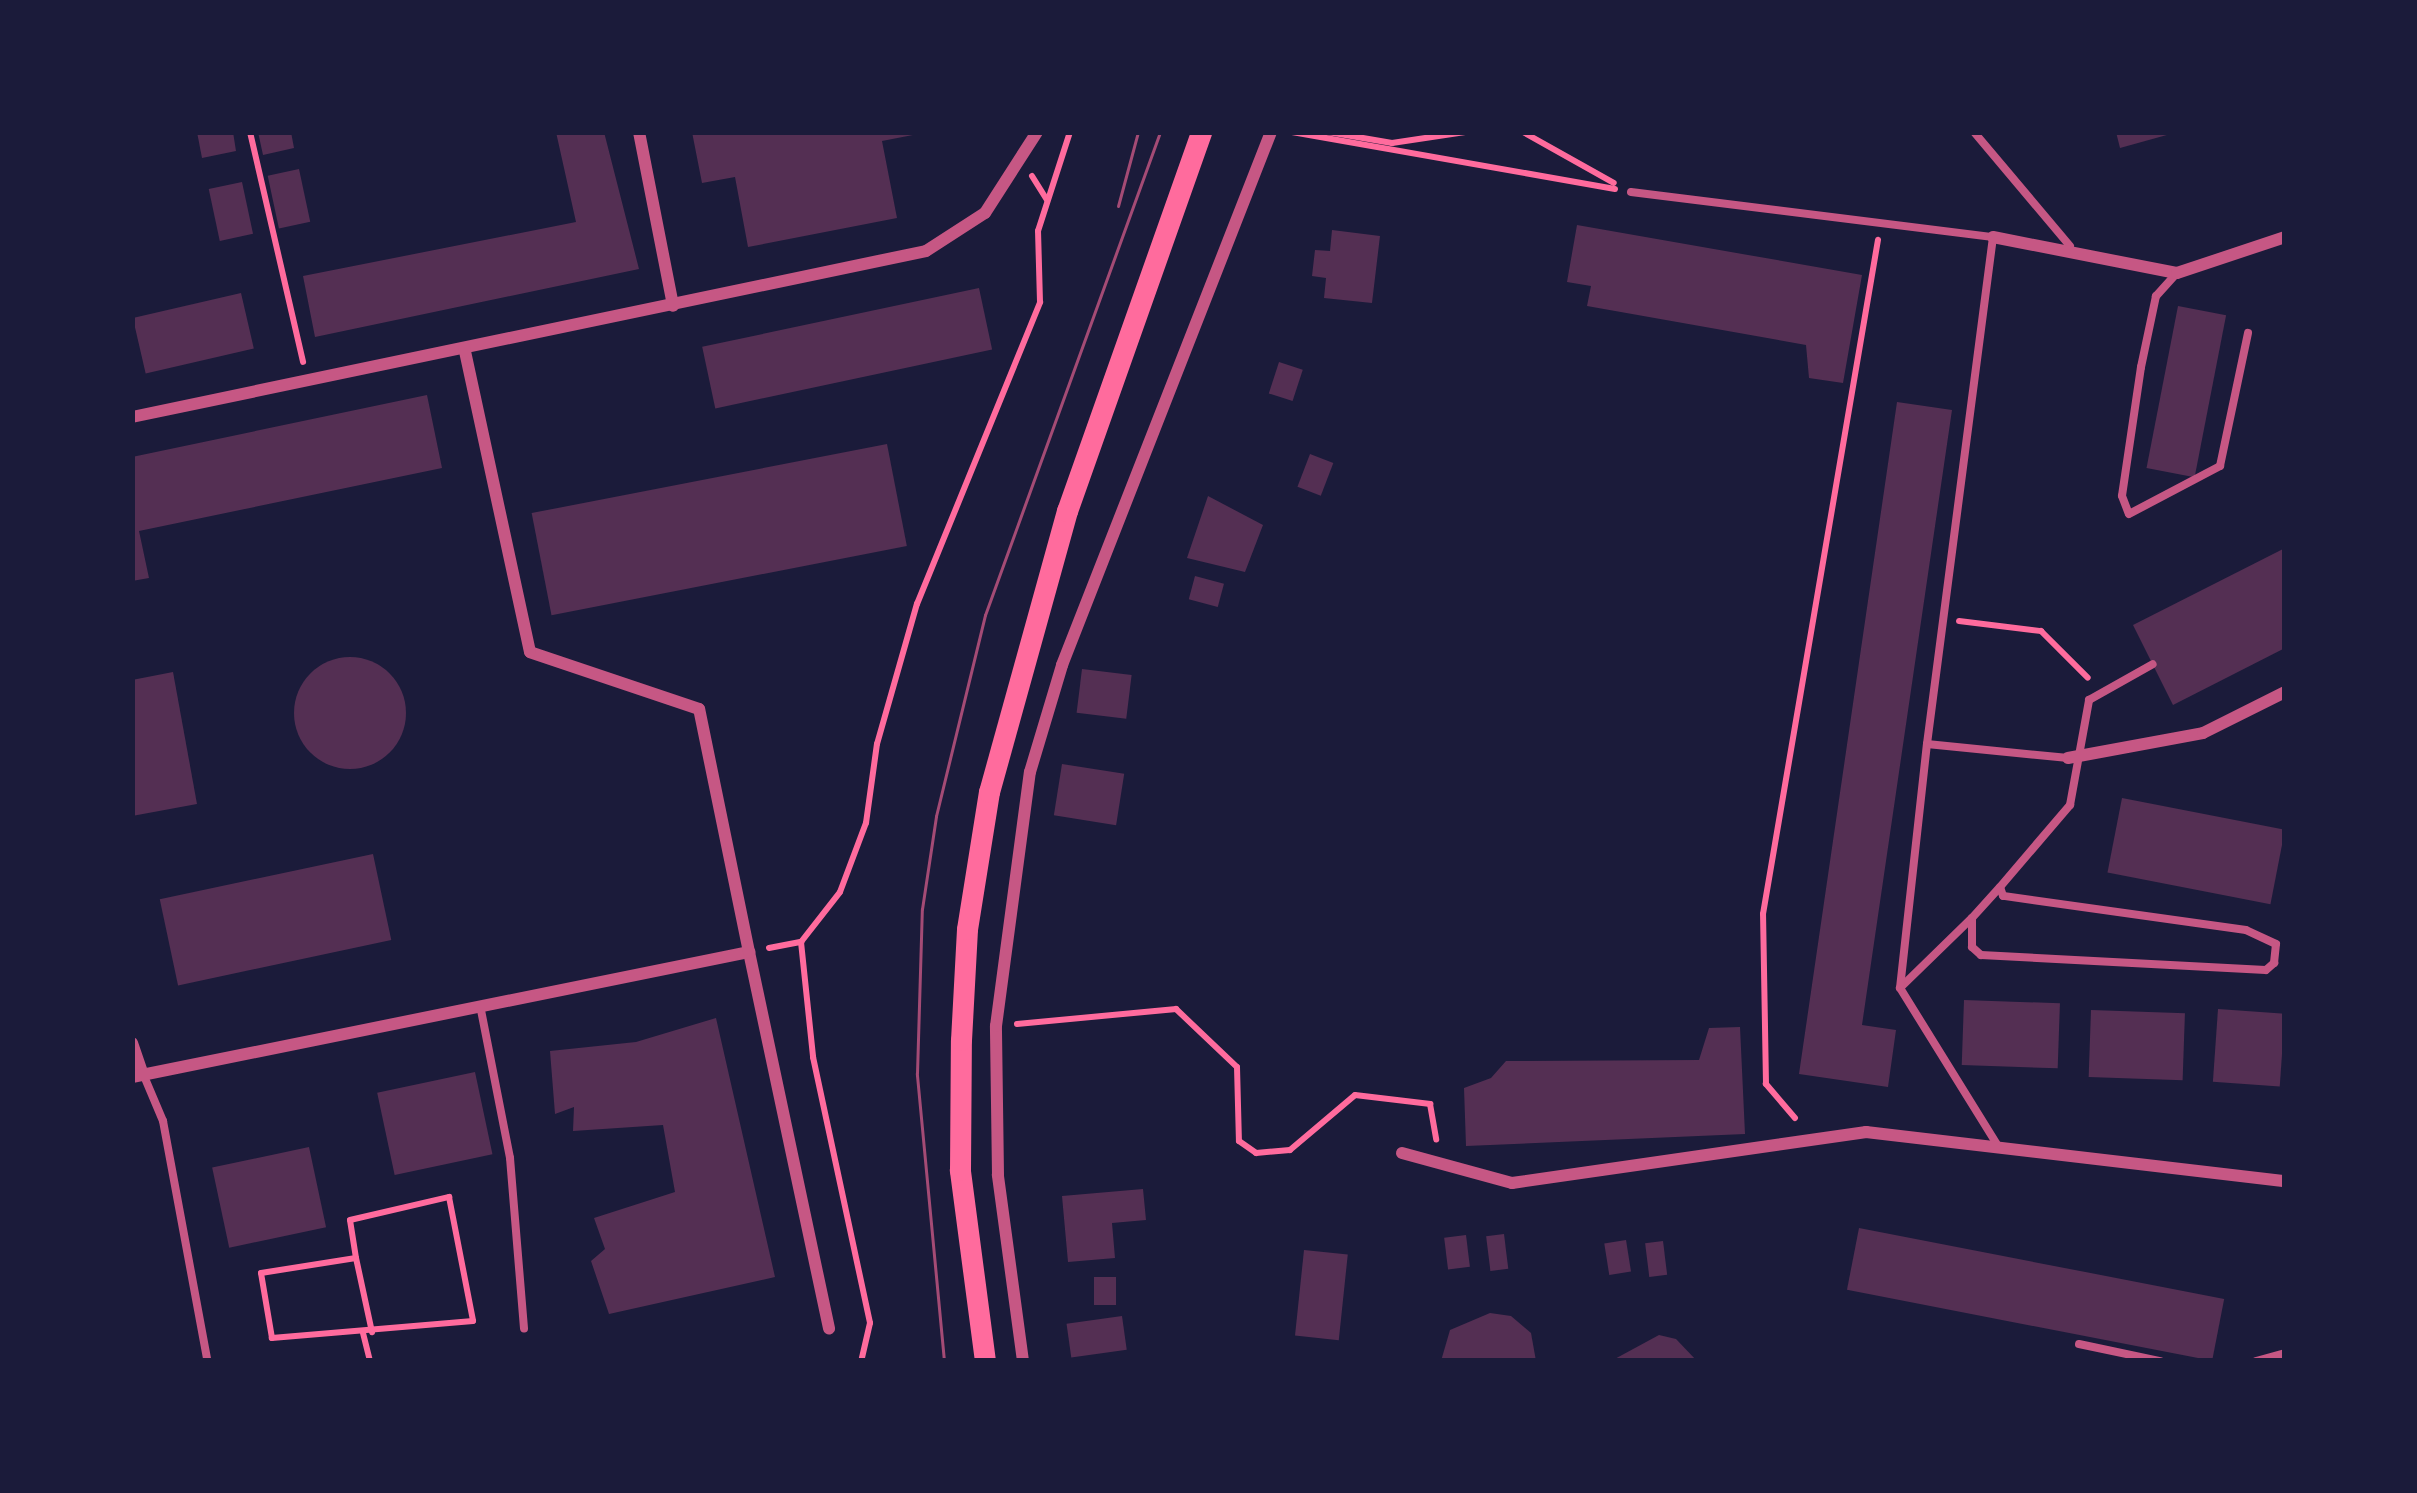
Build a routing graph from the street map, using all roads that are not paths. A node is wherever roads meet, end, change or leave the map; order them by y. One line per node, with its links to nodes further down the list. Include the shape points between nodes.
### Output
1 (639, 132): 11 (street)
2 (1037, 132): 11 (street, via 985,213 926,251)
3 (1201, 132): 34 (main road, via 1067,511 989,792 967,929 960,1170)
4 (1271, 132): 35 (street, via 1062,664 1030,772 996,1026 998,1175)
5 (1974, 132): 9 (lane)
6 (1630, 192): 7 (lane)
7 (1993, 237): 9 (street); 17 (lane)
8 (2285, 237): 10 (street)
9 (2070, 246): 10 (street)
10 (2177, 273): 12 (lane, via 2156,296 2141,367 2122,496 2129,514 2220,466)
11 (674, 306): 13 (street)
12 (2248, 333)
13 (464, 348): 14 (street); 21 (street, via 530,652 699,710)
14 (132, 417)
15 (2153, 664): 18 (lane, via 2089,700)
16 (2285, 692): 18 (street, via 2203,733)
17 (1928, 744): 18 (lane); 22 (lane)
18 (2074, 758): 19 (lane, via 2070,805)
19 (2000, 887): 20 (lane); 20 (lane, via 2008,902 2246,930 2269,937 2277,955 2266,970 2000,958 1972,947)
20 (1972, 918): 22 (lane)
21 (749, 952): 23 (street); 30 (street)
22 (1900, 988): 27 (lane)
23 (479, 1004): 25 (street); 29 (lane, via 510,1158)
24 (132, 1043): 25 (street)
25 (138, 1076): 33 (lane, via 163,1120)
26 (1402, 1153): 27 (street, via 1512,1183 1866,1132)
27 (2002, 1153): 28 (street)
28 (2285, 1181)
29 (524, 1328)
30 (829, 1329)
31 (2079, 1344): 36 (lane)
32 (2285, 1353): 37 (lane)
33 (207, 1358)
34 (985, 1361)
35 (1023, 1361)
36 (2160, 1361)
37 (2256, 1361)

